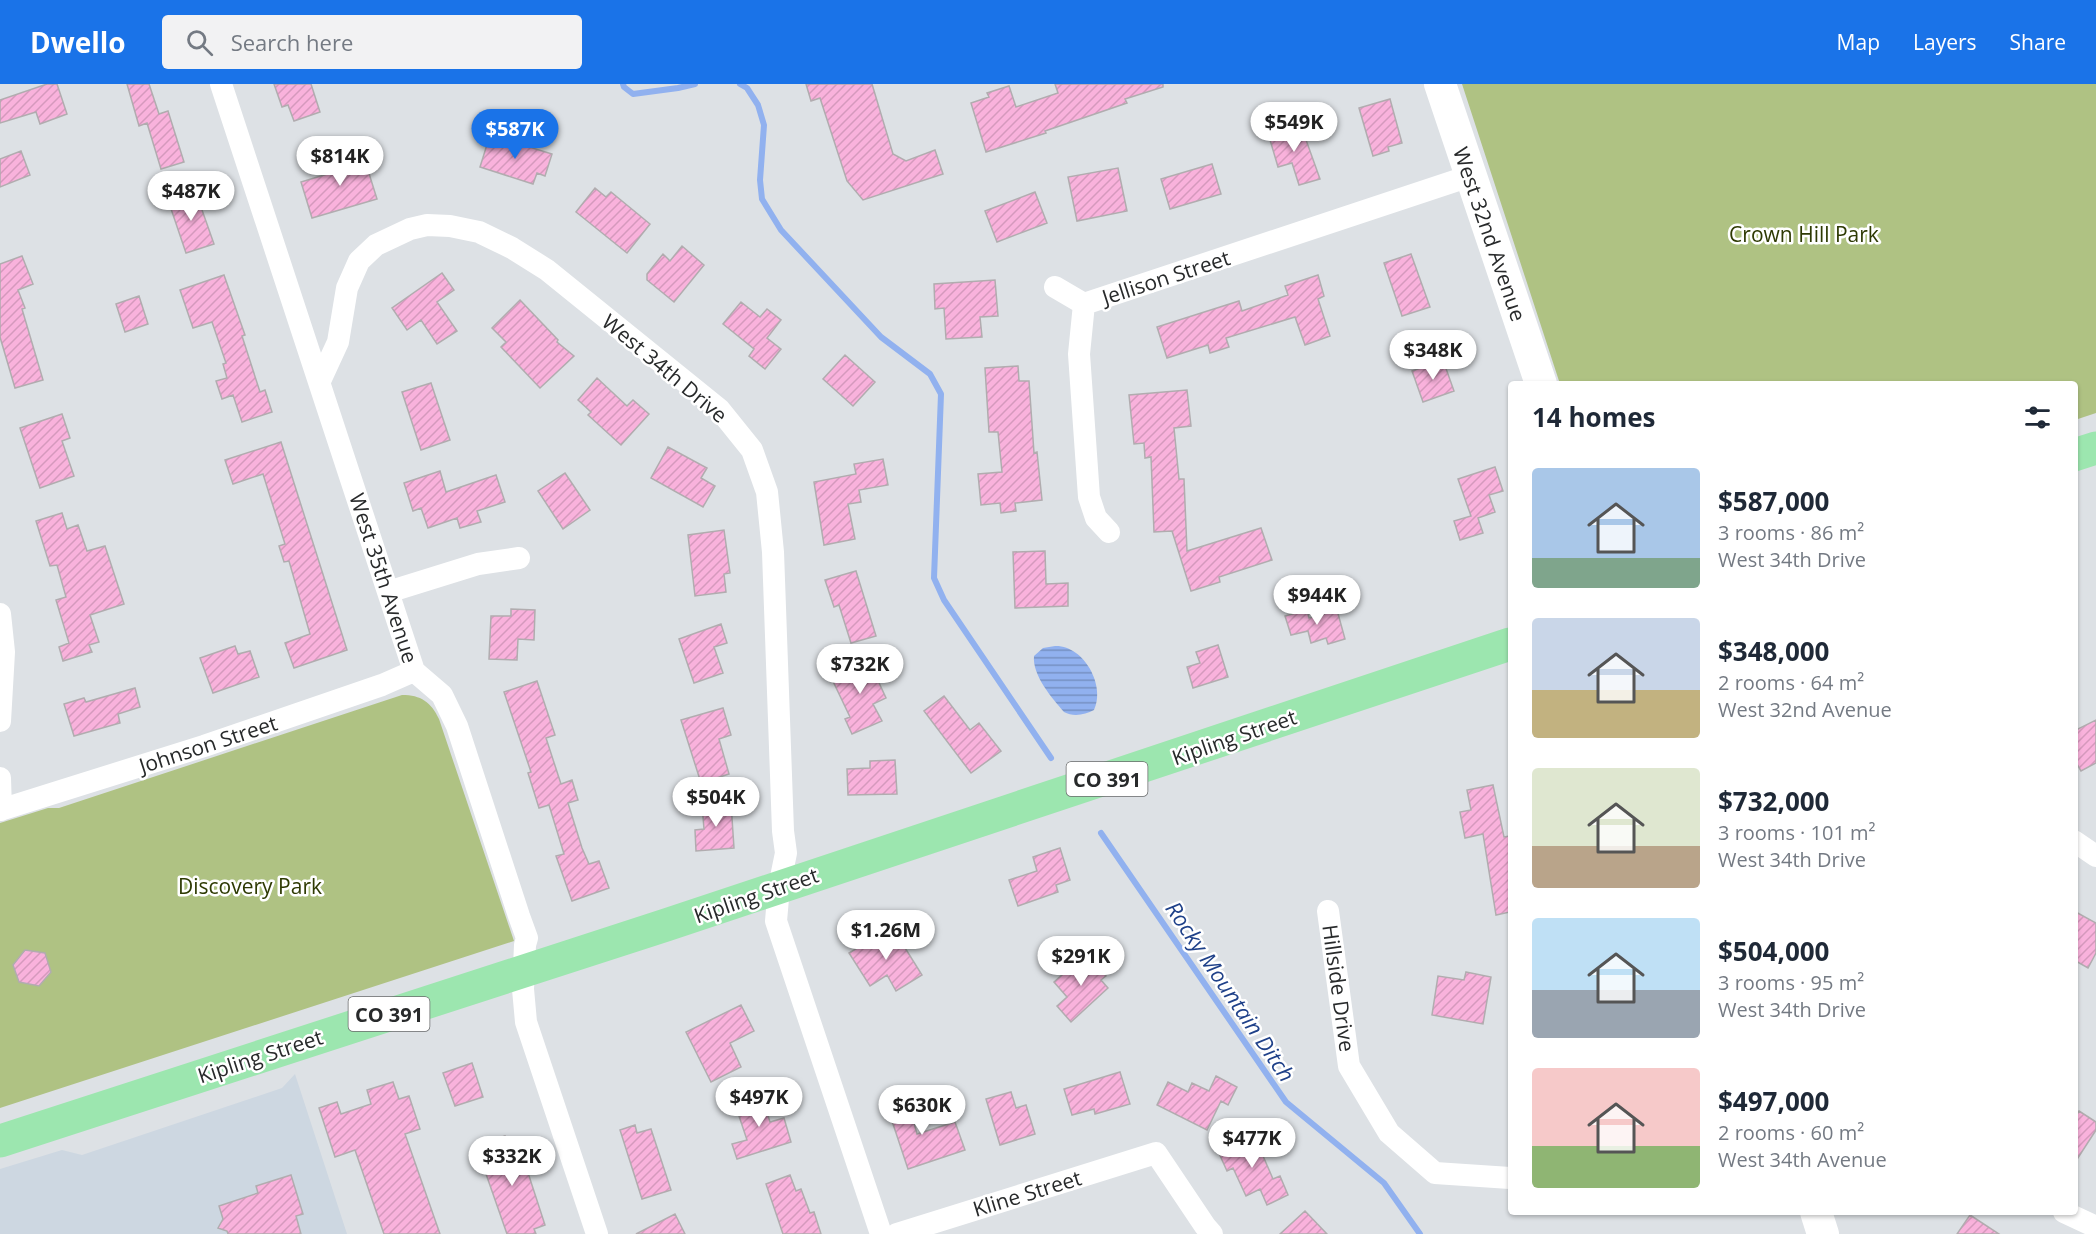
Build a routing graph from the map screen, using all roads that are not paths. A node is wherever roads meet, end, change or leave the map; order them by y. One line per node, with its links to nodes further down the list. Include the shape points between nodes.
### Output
1 (221, 84): 6 (street, West 35th Avenue)
2 (1440, 84): 3 (street, West 32nd Avenue)
3 (1470, 176): 5 (street, Jellison Street); 7 (street, West 32nd Avenue)
4 (1055, 288): 5 (street)
5 (1084, 304): 10 (street, Jellison Street, via 1079,354 1089,497 1096,518)
6 (320, 381): 12 (street, West 35th Avenue); 21 (street, West 34th Drive, via 338,342 347,288 359,261 376,245 410,229 450,226 479,232 547,270 719,410 752,450 767,492 786,854)
7 (1540, 381)
8 (2096, 448): 9 (main road)
9 (2078, 454)
10 (1109, 532)
11 (519, 558): 12 (street, via 478,564)
12 (388, 592): 15 (street, West 35th Avenue)
13 (0, 614): 16 (street, via 4,652)
14 (1508, 645): 21 (main road, Kipling Street / CO 391)
15 (414, 671): 18 (street, Johnson Street, via 382,686 204,746); 23 (street, West 35th Avenue, via 442,695 457,726 527,938)
16 (0, 721)
17 (0, 778): 18 (street)
18 (0, 810)
19 (2078, 844): 20 (street)
20 (2096, 856)
21 (779, 887): 23 (main road, Kipling Street / CO 391); 30 (street, West 34th Drive, via 776,921)
22 (1328, 911): 25 (street, Hillside Drive, via 1349,1066 1389,1133 1436,1173)
23 (524, 971): 24 (main road, Kipling Street / CO 391); 29 (street, West 35th Avenue, via 524,1007 531,1041)
24 (0, 1141)
25 (1508, 1178)
26 (1817, 1215): 33 (street)
27 (2070, 1215): 28 (street)
28 (2096, 1227)
29 (597, 1234)
30 (882, 1234)
31 (897, 1234): 32 (street, Kline Street, via 1156,1153)
32 (1212, 1234)
33 (1823, 1234)

